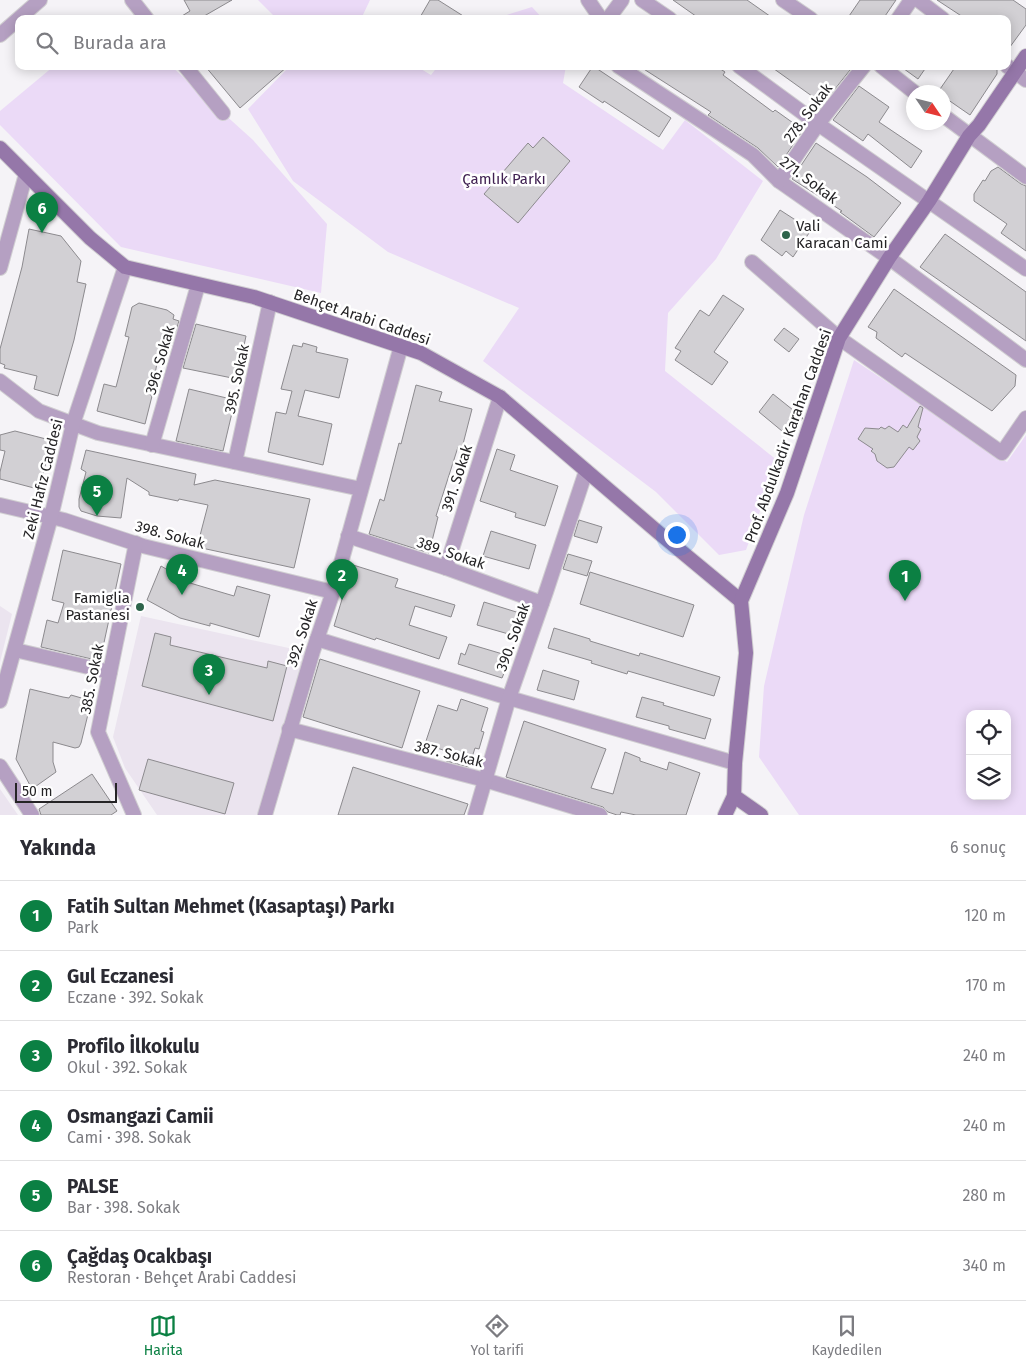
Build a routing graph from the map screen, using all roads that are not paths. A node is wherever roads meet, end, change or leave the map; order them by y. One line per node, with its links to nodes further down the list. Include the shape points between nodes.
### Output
1 (40, 0): 9 (street)
2 (132, 0): 10 (street)
3 (588, 0): 11 (street)
4 (622, 0): 12 (street)
5 (642, 0): 13 (street)
6 (783, 0): 14 (street)
7 (912, 0): 15 (street)
8 (918, 0): 16 (street)
9 (23, 15)
10 (144, 15)
11 (598, 15)
12 (611, 15)
13 (664, 15)
14 (805, 15)
15 (901, 15)
16 (938, 15)
17 (15, 22): 18 (street)
18 (0, 35)
19 (1026, 56): 25 (main road, Prof. Abdulkadir Karahan Caddesi)
20 (188, 70): 27 (street)
21 (624, 70): 34 (street, 271. Sokak, via 752,155)
22 (744, 70): 29 (street)
23 (861, 70): 29 (street, 278. Sokak)
24 (886, 70): 26 (street)
25 (1016, 73): 30 (main road, Prof. Abdulkadir Karahan Caddesi)
26 (906, 86)
27 (223, 113)
28 (951, 122): 30 (street)
29 (818, 124): 34 (street, 278. Sokak); 35 (street)
30 (969, 136): 33 (street); 35 (main road, Prof. Abdulkadir Karahan Caddesi)
31 (0, 148): 32 (main road, Behçet Arabi Caddesi)
32 (26, 174): 38 (street); 39 (main road, Behçet Arabi Caddesi)
33 (1026, 177)
34 (779, 181): 36 (street, 271. Sokak)
35 (929, 201): 36 (main road, Prof. Abdulkadir Karahan Caddesi); 40 (street)
36 (889, 258): 43 (main road, Prof. Abdulkadir Karahan Caddesi); 45 (street, 271. Sokak)
37 (752, 262): 43 (street)
38 (0, 268)
39 (125, 268): 41 (main road, Behçet Arabi Caddesi); 49 (street, Zeki Hafız Caddesi)
40 (1026, 269)
41 (198, 285): 42 (main road, Behçet Arabi Caddesi); 50 (street, 396. Sokak)
42 (270, 302): 44 (main road, Behçet Arabi Caddesi); 51 (street, 395. Sokak)
43 (839, 338): 48 (street, via 1002,453); 60 (main road, Prof. Abdulkadir Karahan Caddesi, via 786,493)
44 (401, 346): 47 (main road, Behçet Arabi Caddesi, via 421,353); 53 (street, 392. Sokak)
45 (1026, 360)
46 (0, 381): 49 (street, via 39,411)
47 (500, 397): 52 (main road, Behçet Arabi Caddesi); 58 (street, 391. Sokak)
48 (1026, 418)
49 (73, 424): 50 (street); 55 (street, Zeki Hafız Caddesi)
50 (152, 445): 51 (street)
51 (235, 462): 53 (street)
52 (586, 471): 60 (main road, Behçet Arabi Caddesi); 61 (street, 390. Sokak)
53 (361, 490): 56 (street, 392. Sokak)
54 (0, 506): 55 (street, 398. Sokak)
55 (51, 517): 57 (street, 398. Sokak); 63 (street, Zeki Hafız Caddesi)
56 (348, 536): 58 (street, 389. Sokak); 59 (street, 392. Sokak)
57 (136, 543): 59 (street, 398. Sokak); 64 (street, 385. Sokak)
58 (446, 568): 61 (street, 389. Sokak)
59 (333, 592): 62 (street, 392. Sokak)
60 (741, 601): 68 (main road, Prof. Abdulkadir Karahan Caddesi, via 746,653)
61 (542, 603): 65 (street, 390. Sokak)
62 (317, 638): 65 (street); 67 (street, 392. Sokak)
63 (15, 650): 64 (street); 66 (street, Zeki Hafız Caddesi)
64 (110, 672): 73 (street, 385. Sokak, via 98,732)
65 (509, 698): 68 (street); 70 (street, 390. Sokak)
66 (0, 701)
67 (289, 729): 70 (street, 387. Sokak); 74 (street, 392. Sokak)
68 (735, 763): 71 (main road, Prof. Abdulkadir Karahan Caddesi)
69 (0, 766): 72 (street)
70 (485, 780): 75 (street, 390. Sokak); 76 (street, 387. Sokak)
71 (734, 796): 77 (main road, Prof. Abdulkadir Karahan Caddesi); 78 (main road)
72 (32, 815)
73 (133, 815)
74 (265, 815)
75 (475, 815)
76 (600, 815)
77 (725, 815)
78 (761, 815)

